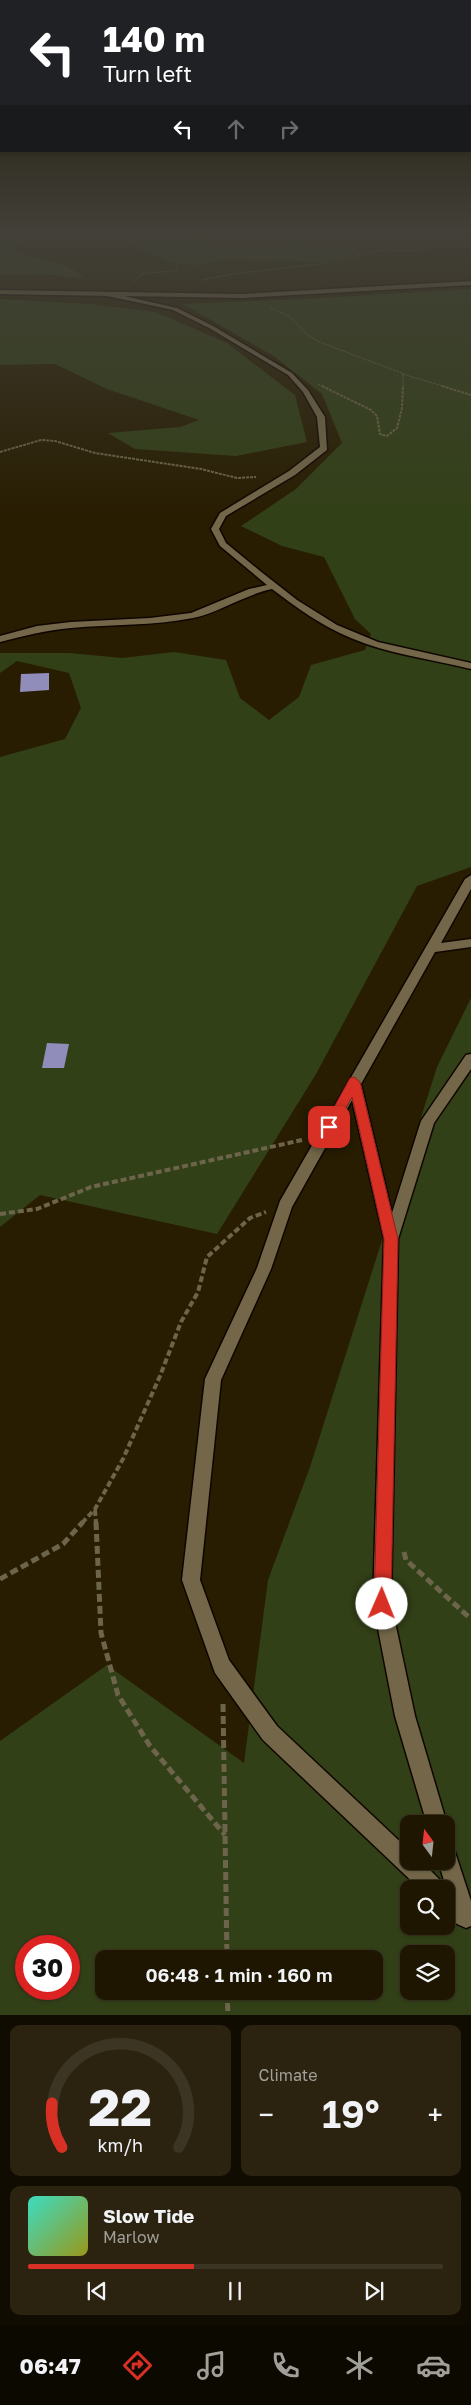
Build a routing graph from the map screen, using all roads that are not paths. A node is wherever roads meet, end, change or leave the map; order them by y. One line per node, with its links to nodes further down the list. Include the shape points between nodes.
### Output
1 (213, 328): 2 (street, via 290,374 306,391 321,417 324,448 278,482 223,515 215,529 223,544)
2 (276, 586): 3 (street, via 252,591 193,615 37,629); 4 (street, via 303,609 374,643 443,656)
3 (0, 639)
4 (471, 666)
5 (471, 879): 7 (street)
6 (471, 943): 7 (street)
7 (434, 948): 9 (street)
8 (471, 1059): 10 (street, via 428,1121)
9 (354, 1082): 10 (street); 13 (street, via 285,1205 264,1269 213,1379 191,1580 222,1666 270,1733)
10 (391, 1239): 11 (street, via 382,1604 405,1716)
11 (434, 1815)
12 (452, 1870): 15 (street)
13 (425, 1880)
14 (455, 1908): 15 (street)
15 (468, 1920)

